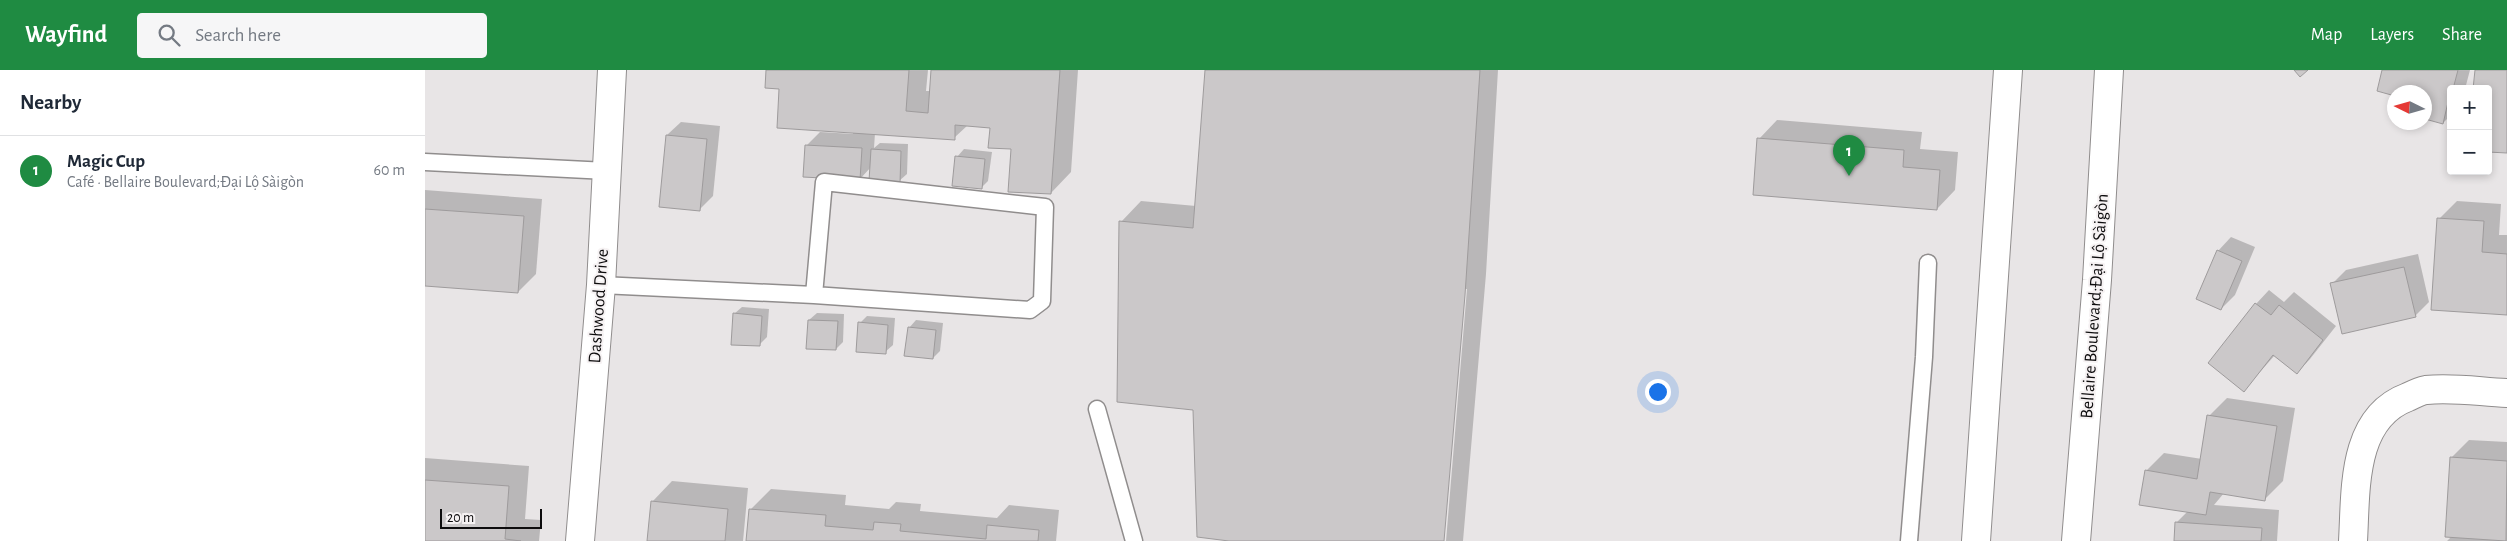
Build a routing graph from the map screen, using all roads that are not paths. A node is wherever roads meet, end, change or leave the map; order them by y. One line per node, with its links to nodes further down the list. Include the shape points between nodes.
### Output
1 (612, 70): 5 (main road, Dashwood Drive)
2 (2008, 70): 14 (main road)
3 (2109, 70): 15 (main road, Bellaire Boulevard;Đại Lộ Sàigòn, via 2097,280)
4 (425, 162): 5 (lane)
5 (607, 171): 7 (main road, Dashwood Drive)
6 (1928, 263): 13 (lane)
7 (601, 284): 8 (lane); 11 (main road, Dashwood Drive)
8 (814, 295): 8 (lane, via 1030,310 1042,301 1045,207 823,182)
9 (2507, 393): 16 (main road, via 2425,390 2388,407 2367,437 2357,469)
10 (1097, 409): 12 (lane)
11 (580, 541)
12 (1133, 541)
13 (1909, 541)
14 (1976, 541)
15 (2076, 541)
16 (2353, 541)

